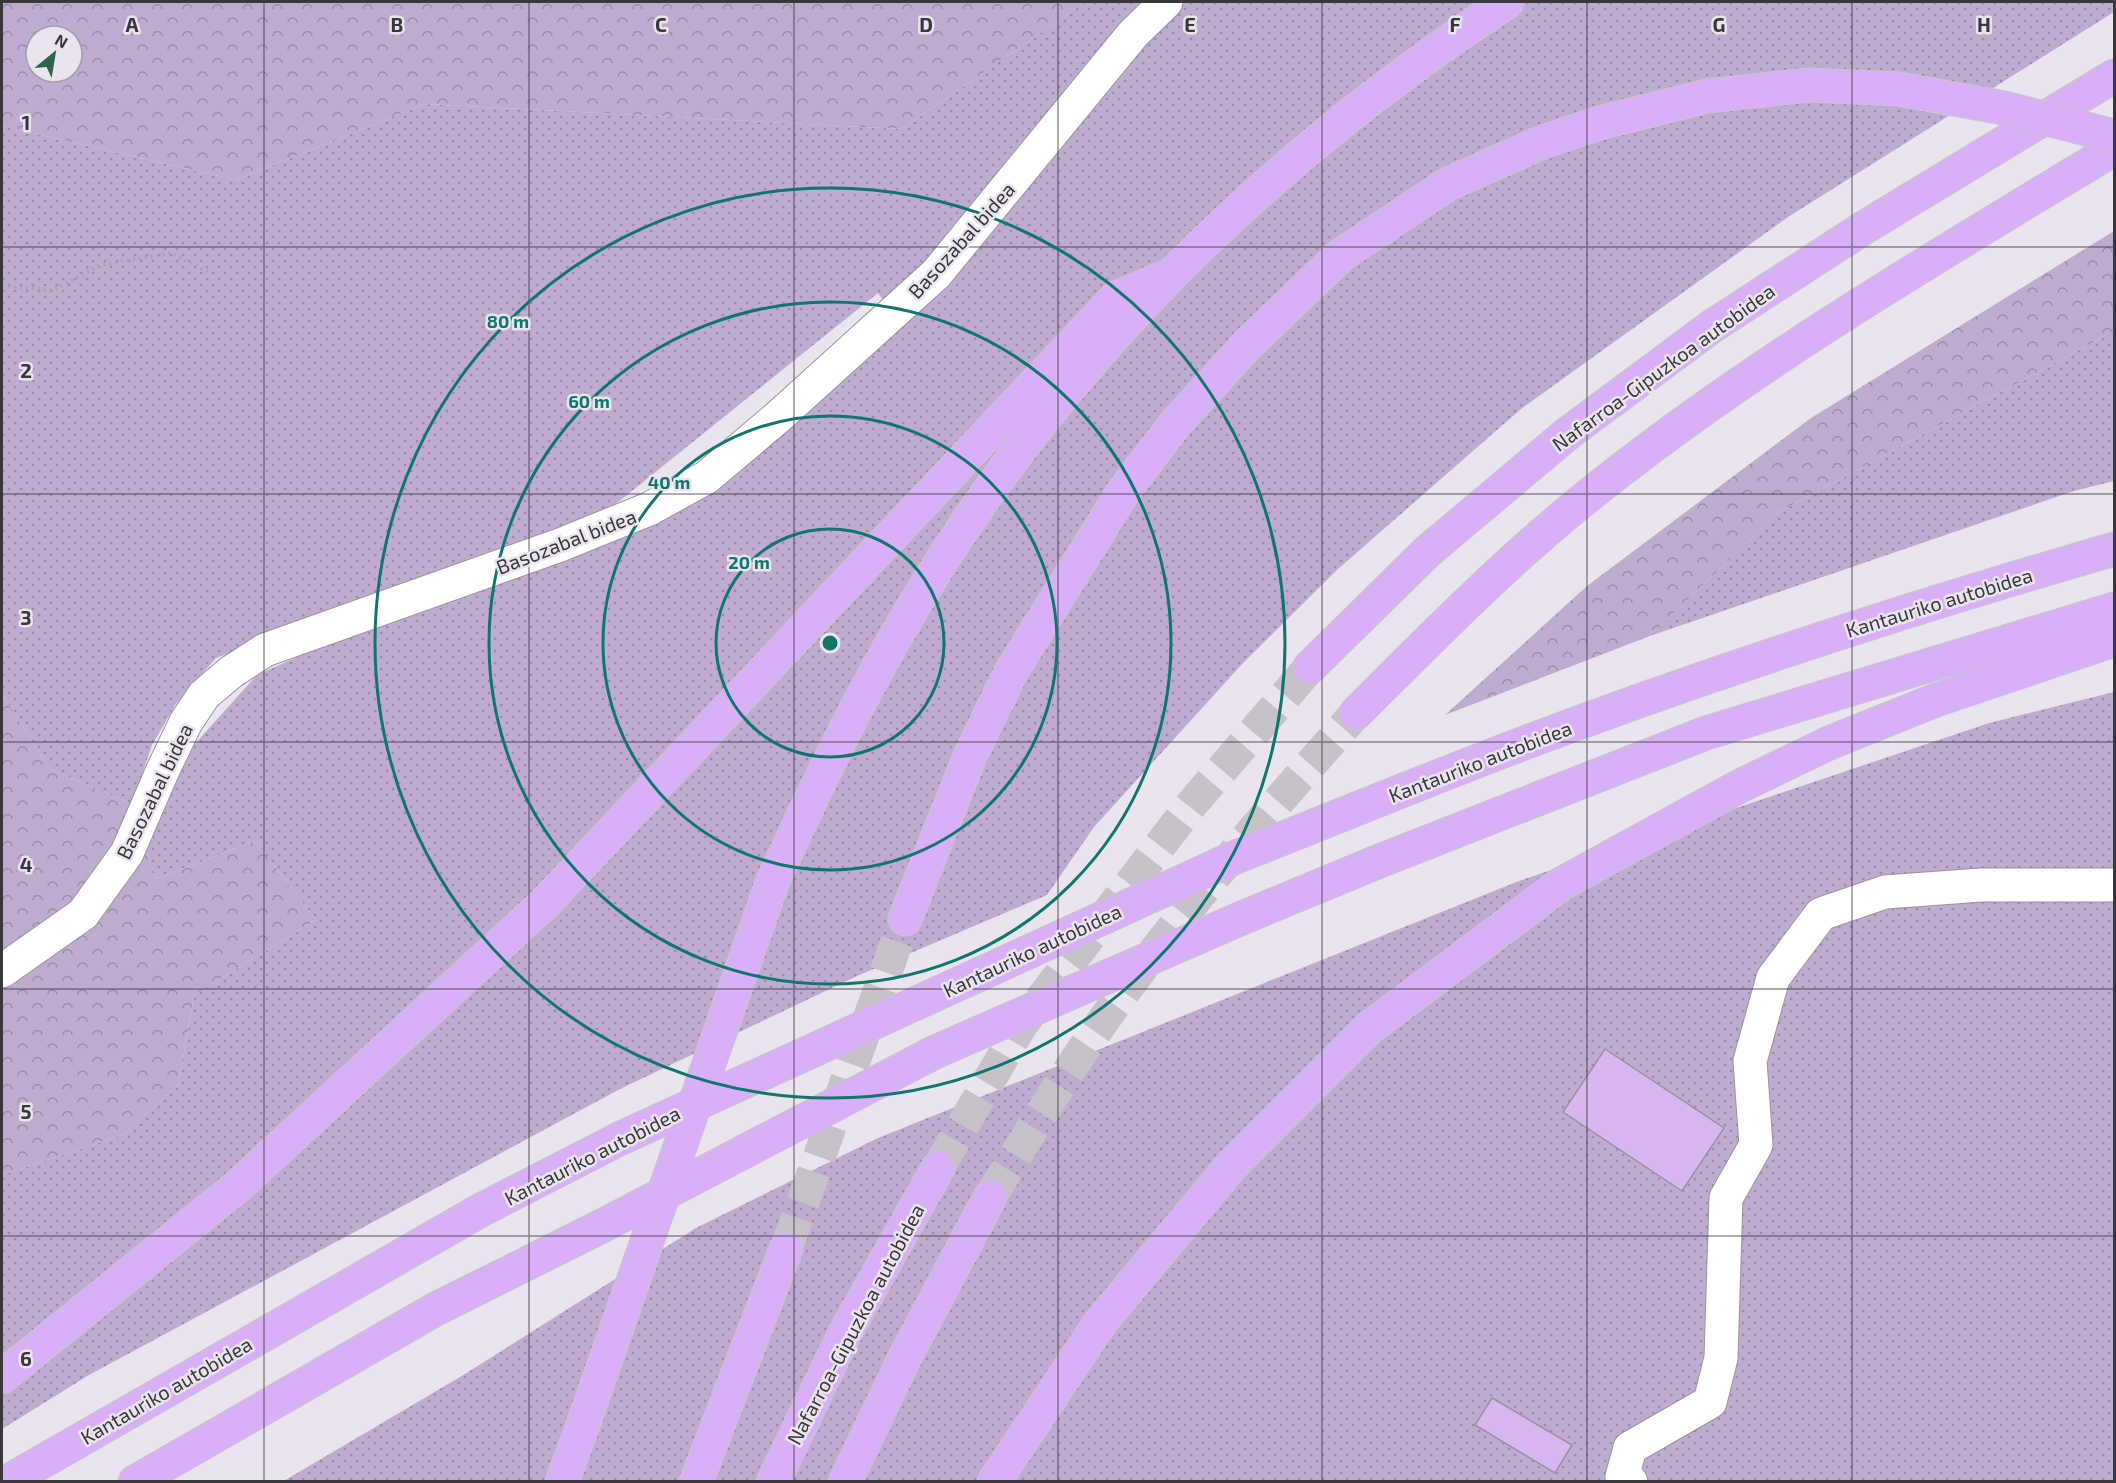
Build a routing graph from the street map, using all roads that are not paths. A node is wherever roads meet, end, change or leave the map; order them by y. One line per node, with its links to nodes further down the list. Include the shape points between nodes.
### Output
1 (1166, 2): 14 (street, Basozabal bidea, via 1133,34 936,274 707,477 639,513 265,650 231,672 204,695 186,722 127,852 83,914)
2 (1507, 2): 6 (highway, via 1374,93 1303,150)
3 (2115, 76): 10 (highway, Nafarroa-Gipuzkoa autobidea, via 1865,227 1701,334 1567,434 1428,551)
4 (2115, 136): 13 (highway, bridge, via 2004,108 1898,89 1809,85 1707,96 1599,123 1540,143 1448,184 1341,255 1239,353 1175,424 1116,502 1011,672 970,756)
5 (2115, 149): 11 (highway, via 1856,306 1703,410 1578,504 1478,592)
6 (1170, 275): 18 (highway, via 1116,298 545,903 238,1186); 23 (highway, bridge, via 1104,346 975,512 917,600 816,787 772,884)
7 (2115, 549): 20 (highway, Kantauriko autobidea, bridge, via 1936,600 1713,675 1519,745 1236,857 619,1139 482,1210)
8 (2115, 609): 19 (highway, bridge, via 1706,733 1242,918 935,1053 434,1310)
9 (2115, 640): 27 (highway, via 1936,700 1778,767 1561,884 1475,948 1369,1028 1231,1166 1100,1323)
10 (1310, 668)
11 (1356, 713)
12 (2115, 885): 28 (street, via 1981,885 1885,892 1821,914 1773,978 1750,1061 1756,1145 1726,1198 1721,1358 1710,1402 1630,1448 1622,1477)
13 (905, 919)
14 (2, 971)
15 (938, 1168): 25 (highway, Nafarroa-Gipuzkoa autobidea, via 845,1333)
16 (990, 1197): 26 (highway, via 905,1357)
17 (786, 1249): 24 (highway)
18 (2, 1377)
19 (236, 1423): 21 (highway); 22 (highway)
20 (7, 1482)
21 (135, 1482)
22 (155, 1482)
23 (562, 1482)
24 (696, 1482)
25 (773, 1482)
26 (845, 1482)
27 (994, 1482)
28 (1631, 1482)

